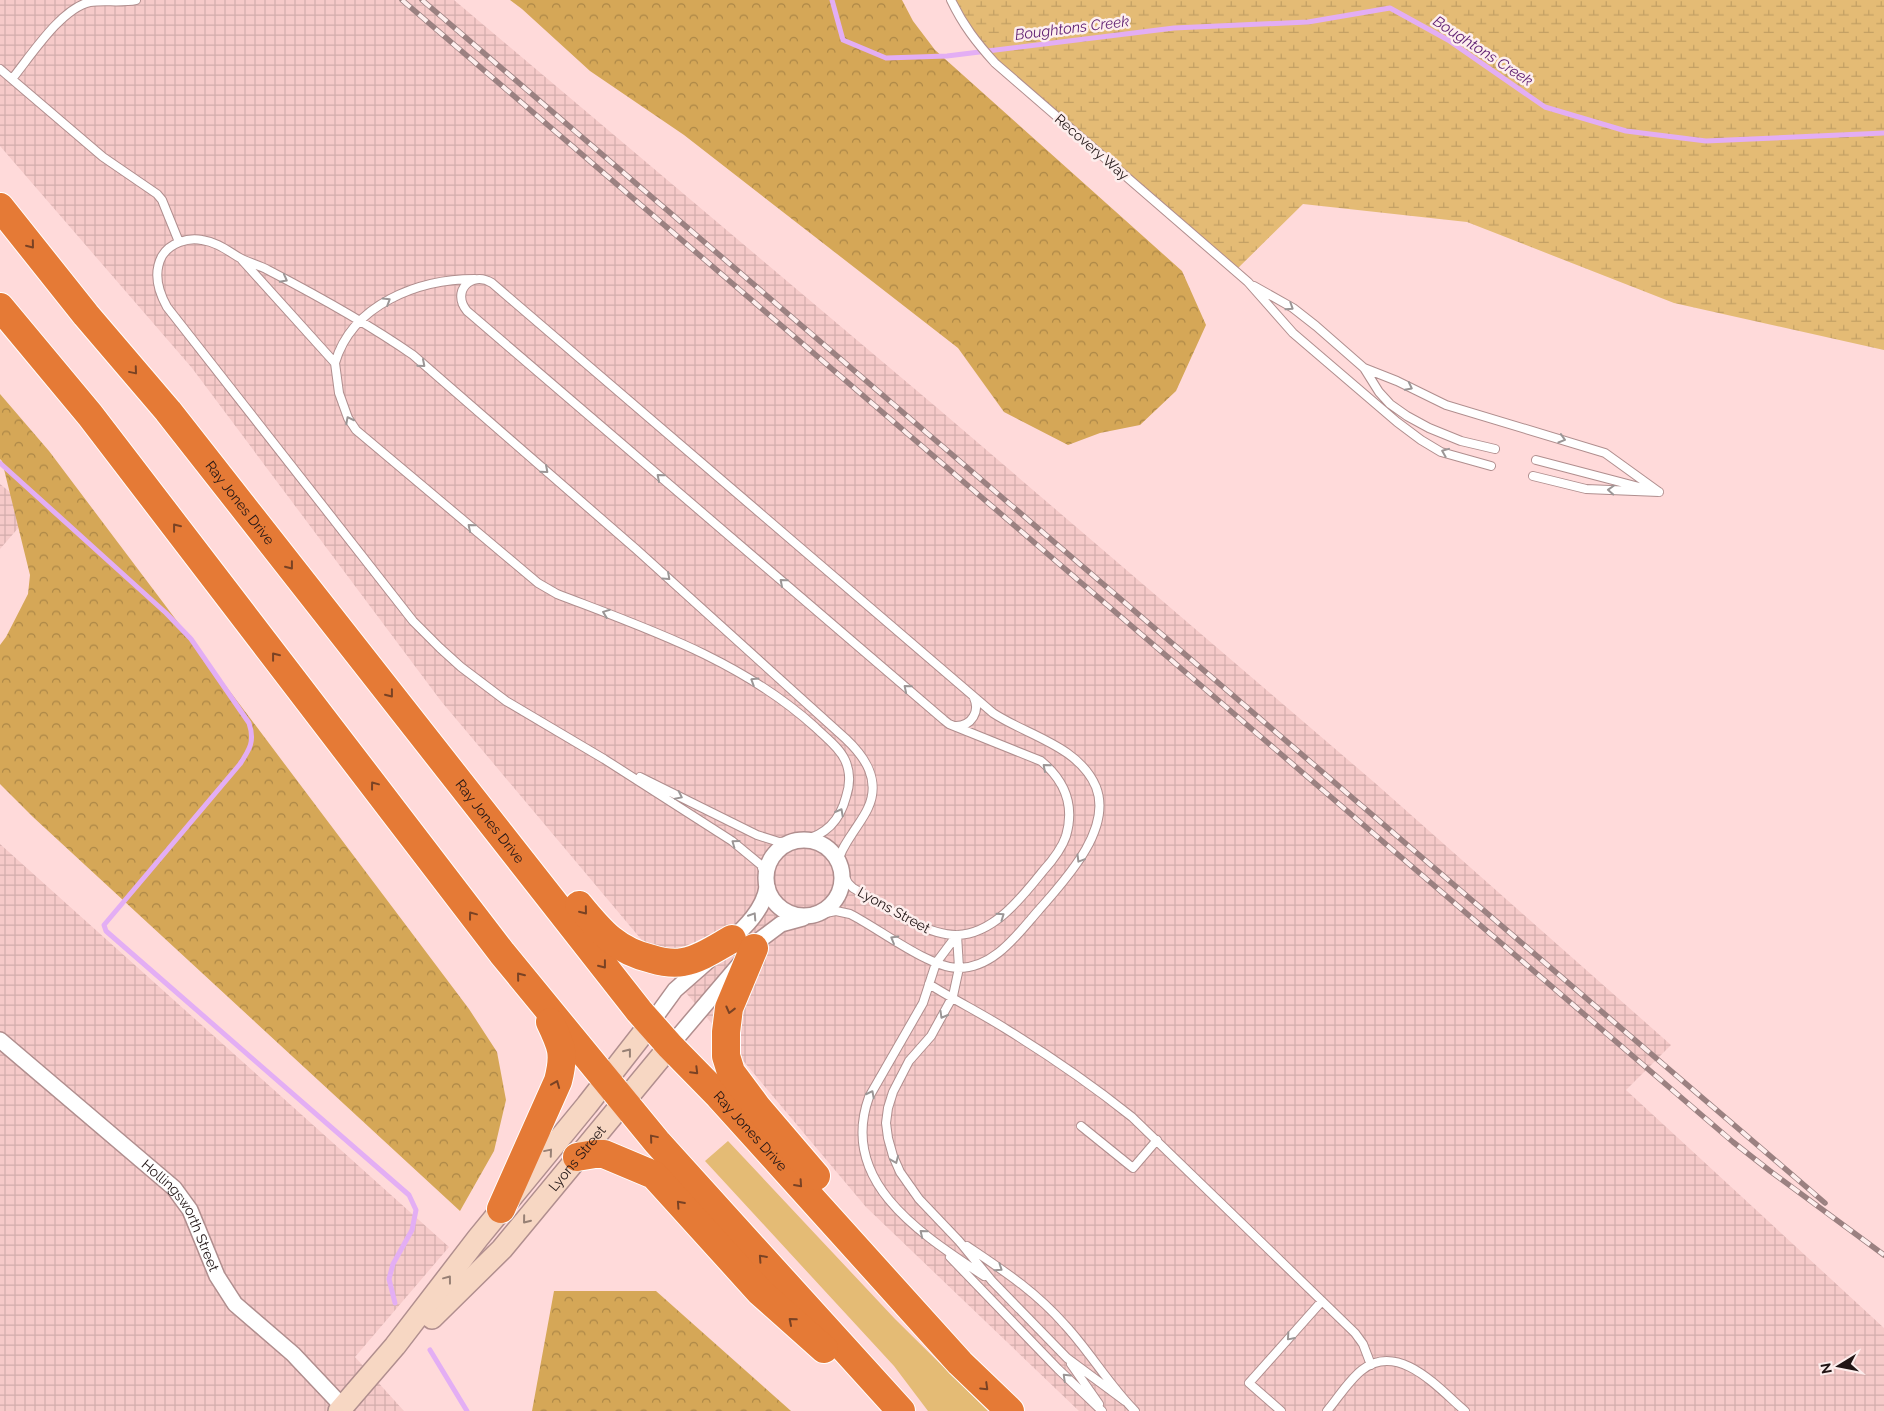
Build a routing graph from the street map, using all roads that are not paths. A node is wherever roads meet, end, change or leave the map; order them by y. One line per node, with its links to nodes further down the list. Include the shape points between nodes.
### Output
1 (136, 0): 4 (lane, via 90,2 76,8 56,25)
2 (951, 0): 9 (lane, Recovery Way, via 962,23 992,60)
3 (0, 69): 4 (lane)
4 (12, 79): 6 (lane, via 103,157 157,194)
5 (0, 207): 21 (highway, Ray Jones Drive, one-way to 21, via 174,419)
6 (180, 242): 7 (lane, via 205,240); 22 (lane, via 163,254 158,272 158,288 167,307 413,621 440,648 506,701)
7 (240, 258): 11 (lane, one-way to 11, via 266,268); 12 (lane)
8 (480, 278): 11 (lane, one-way to 8, via 395,296 420,286); 19 (lane, via 492,283); 20 (lane, one-way to 8, via 468,311 461,301 462,289 470,281)
9 (1248, 282): 13 (lane, Recovery Way, one-way to 13, via 1292,308); 16 (lane, Recovery Way, one-way to 9, via 1441,452 1421,440 1332,368 1280,320)
10 (0, 307): 32 (highway, one-way to 10, via 90,415)
11 (360, 321): 12 (lane, via 342,342); 24 (lane, one-way to 24, via 413,356 637,550 861,753 873,782 871,799 843,849)
12 (334, 363): 23 (lane, one-way to 12, via 824,833 834,823 845,801 850,779 845,760 833,744 794,708 726,664 682,643 557,594 538,583 356,430 339,392)
13 (1364, 368): 14 (lane, via 1379,392 1407,416 1461,441); 18 (lane, one-way to 18, via 1446,405 1605,453)
14 (1495, 449)
15 (1536, 460): 18 (lane)
16 (1491, 466)
17 (1533, 476): 18 (lane, one-way to 17, via 1586,489)
18 (1659, 492)
19 (971, 695): 20 (lane, via 976,705 971,721 961,726); 30 (lane, one-way to 30, via 1004,720 1059,749 1084,768 1096,788 1099,814 1071,873 1006,947 975,966)
20 (950, 724): 27 (lane, one-way to 20, via 989,924 1025,894 1063,842 1068,809 1064,788 1041,761)
21 (432, 748): 28 (highway, one-way to 28, via 485,790 602,932 619,946 641,957 682,963); 34 (highway, Ray Jones Drive, one-way to 34)
22 (604, 759): 23 (lane, one-way to 23, via 757,835 779,842); 25 (lane, one-way to 22, via 761,865 737,844)
23 (799, 841): 24 (street, via 824,846); 25 (street, via 783,846 773,855 767,866)
24 (839, 866): 26 (street, via 840,889 835,900 826,909); 27 (lane, Lyons Street, via 854,888 928,930)
25 (766, 883): 26 (street, via 774,902 787,913); 28 (street, Lyons Street, one-way to 25, via 744,928 766,894)
26 (812, 915): 28 (street, Lyons Street, via 781,924 761,939); 29 (lane, Lyons Street, one-way to 26, via 850,914)
27 (957, 935): 29 (lane); 30 (lane)
28 (743, 944): 34 (street, Lyons Street, via 675,990); 36 (street, Lyons Street); 48 (highway, one-way to 48, via 726,1032 726,1056 731,1072 757,1107 915,1290)
29 (936, 963): 30 (lane, Lyons Street); 31 (lane)
30 (959, 968): 33 (lane)
31 (929, 984): 33 (lane); 44 (lane, one-way to 31, via 917,1229 879,1188 866,1161 862,1130 869,1097 920,1009)
32 (538, 999): 37 (highway); 42 (highway, one-way to 32, via 563,1064 561,1044)
33 (952, 999): 40 (lane, via 1063,1066 1107,1097); 43 (lane, one-way to 43, via 931,1036 909,1061 888,1108 886,1123 900,1172 919,1199)
34 (650, 1023): 36 (highway, Ray Jones Drive); 37 (street, Lyons Street, one-way to 34)
35 (0, 1040): 51 (street, Hollingsworth Street, via 174,1188 190,1210 217,1276 235,1304 292,1354)
36 (670, 1046): 38 (street, Lyons Street); 48 (highway, Ray Jones Drive, one-way to 48)
37 (606, 1081): 38 (highway); 42 (street, Lyons Street, one-way to 37)
38 (624, 1101): 41 (street, Lyons Street); 53 (highway, one-way to 38, via 657,1142)
39 (1080, 1126): 40 (lane, via 1133,1168)
40 (1157, 1140): 46 (lane)
41 (577, 1157): 51 (street, Lyons Street, one-way to 51, via 502,1249); 52 (highway, one-way to 41, via 760,1292 654,1175 604,1154)
42 (501, 1209): 51 (street, Lyons Street, one-way to 42)
43 (959, 1241): 45 (lane); 50 (lane, one-way to 50, via 1037,1296 1067,1326)
44 (937, 1244): 45 (lane); 55 (lane, one-way to 44)
45 (992, 1281): 47 (lane)
46 (1322, 1301): 49 (lane, via 1363,1344); 57 (lane, one-way to 57, via 1249,1384)
47 (1068, 1358): 50 (lane); 55 (lane)
48 (960, 1363): 54 (highway, Ray Jones Drive, one-way to 54)
49 (1371, 1365): 58 (lane, via 1362,1370); 59 (lane, via 1391,1362 1407,1365)
50 (1125, 1401): 56 (lane)
51 (344, 1410)
52 (894, 1411)
53 (901, 1411)
54 (1010, 1411)
55 (1103, 1411)
56 (1135, 1411)
57 (1281, 1411)
58 (1327, 1411)
59 (1465, 1411)

